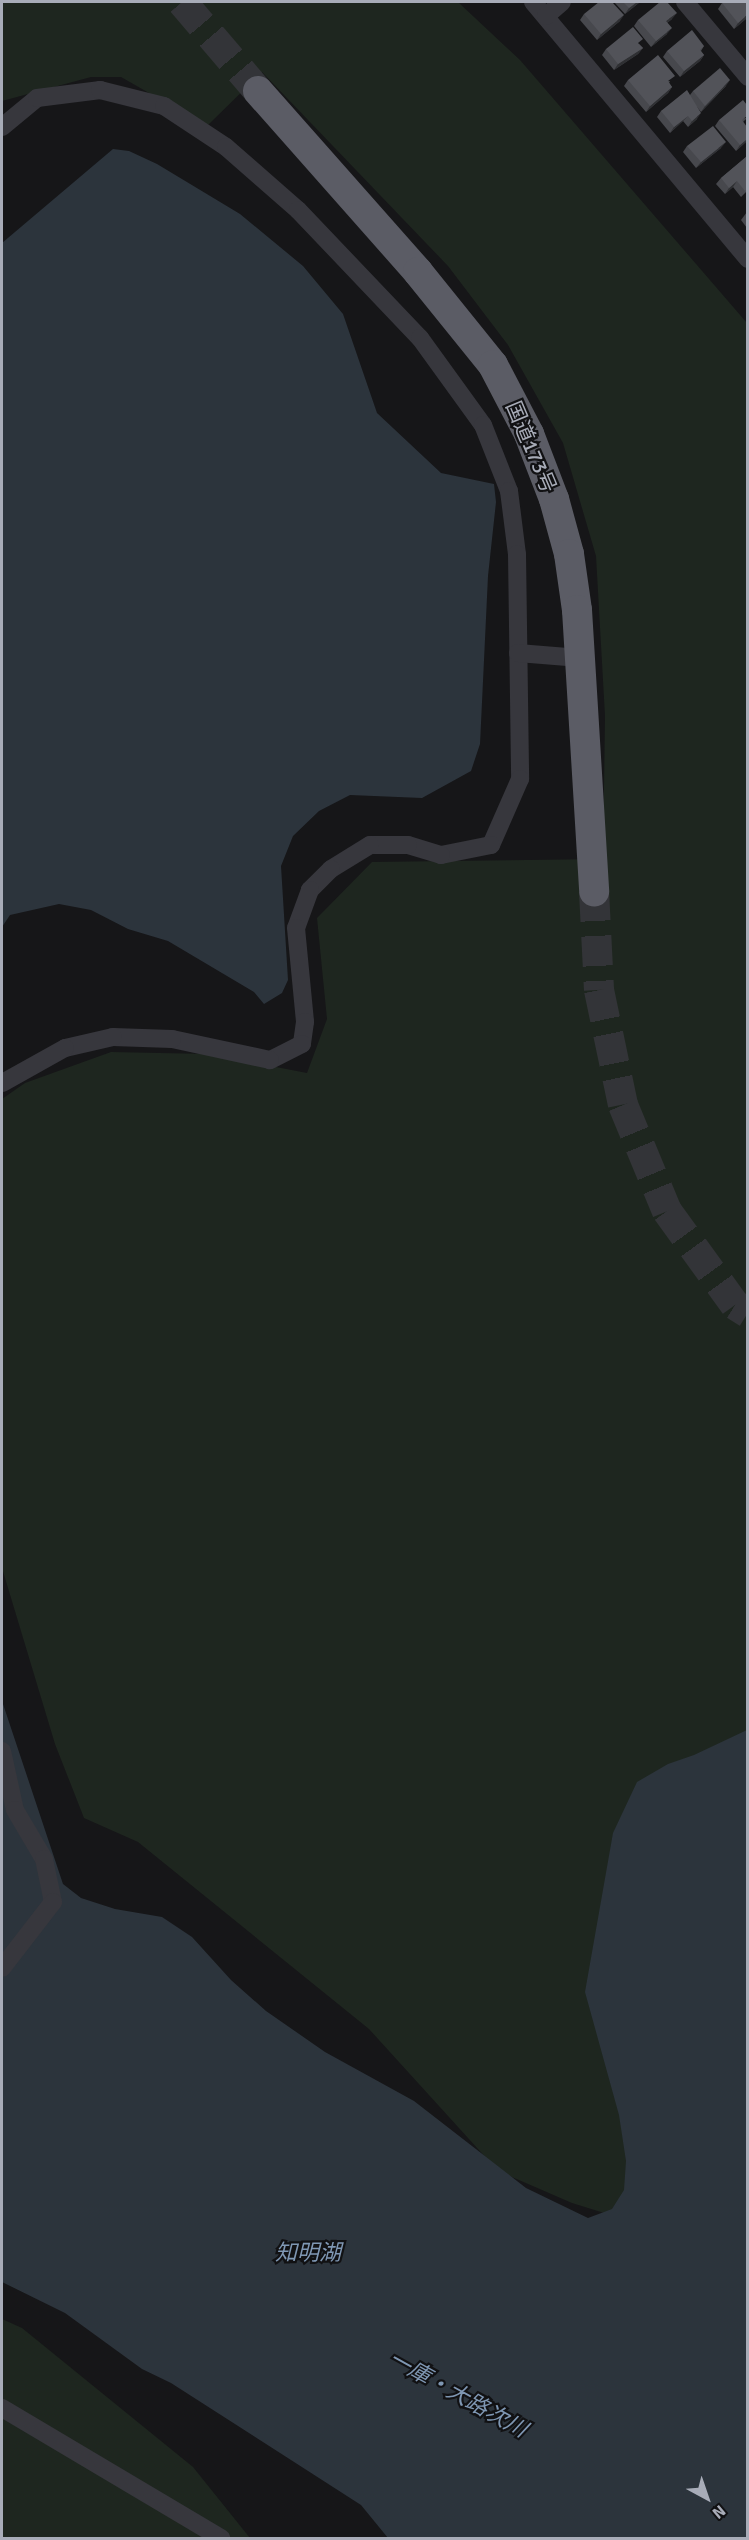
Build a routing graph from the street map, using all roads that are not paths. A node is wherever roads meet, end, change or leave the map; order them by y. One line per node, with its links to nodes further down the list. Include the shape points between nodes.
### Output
1 (533, 2): 4 (street)
2 (562, 2): 4 (street)
3 (685, 2): 5 (street)
4 (546, 16): 8 (street)
5 (747, 76)
6 (258, 91): 10 (highway, 国道173号, via 418,272 493,365 529,434 554,499 569,554)
7 (2, 127): 9 (street, via 37,98 100,90 164,105 226,147 298,210 420,338 483,425 509,491 517,554)
8 (747, 259)
9 (518, 653): 10 (street); 12 (street, via 520,779 490,845 441,855 408,845 370,845 331,869 310,890 296,928 305,1022 302,1044 270,1059 172,1039 113,1038 65,1048)
10 (580, 658): 11 (highway, 国道173号)
11 (594, 891)
12 (2, 1083)
13 (2, 1751): 14 (street, via 15,1810 44,1859 53,1902)
14 (2, 1968)
15 (2, 2408): 16 (street)
16 (221, 2538)

